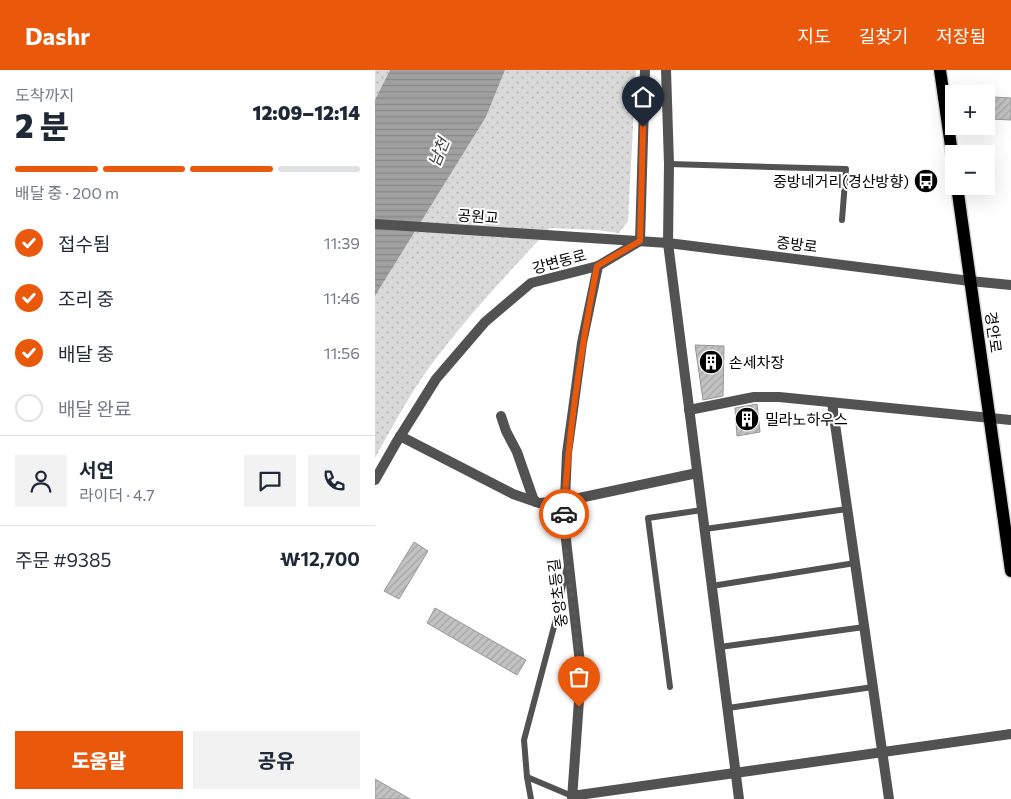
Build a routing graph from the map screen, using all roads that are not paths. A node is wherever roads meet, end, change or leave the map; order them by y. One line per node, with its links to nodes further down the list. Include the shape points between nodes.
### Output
1 (645, 70): 10 (street)
2 (666, 70): 5 (street)
3 (940, 70): 4 (main road)
4 (951, 145)
5 (669, 164): 7 (lane, via 846,169); 11 (street)
6 (958, 195): 13 (main road, 경안로)
7 (842, 220)
8 (375, 224): 9 (street, 공원교)
9 (580, 238): 10 (street, 중방로)
10 (640, 241): 11 (street, 중방로); 12 (street, 강변동로)
11 (668, 243): 13 (street, 중방로); 16 (street)
12 (597, 266): 20 (street, 강변동로, via 531,284 485,322 436,379); 23 (street, 중앙초등길, via 582,343 567,453)
13 (970, 281): 14 (street, 중방로); 18 (main road, 경안로)
14 (1011, 285)
15 (832, 402): 16 (street, via 761,396); 18 (street); 25 (street)
16 (689, 410): 21 (street)
17 (501, 416): 24 (street)
18 (989, 418): 19 (street); 30 (main road, 경안로)
19 (1011, 420)
20 (400, 436): 22 (street, 강변동로); 24 (street, via 513,494)
21 (697, 473): 23 (street); 26 (street)
22 (375, 480)
23 (565, 501): 24 (street); 28 (street, 중앙초등길)
24 (536, 502)
25 (847, 509): 27 (lane); 29 (street)
26 (702, 510): 27 (street); 34 (lane, via 648,518)
27 (705, 529): 31 (street)
28 (568, 561): 40 (lane, via 524,740); 41 (street, 중앙초등길, via 581,672)
29 (855, 563): 31 (lane); 32 (street)
30 (1011, 572)
31 (712, 586): 33 (street)
32 (864, 627): 33 (lane); 35 (street)
33 (720, 647): 36 (street)
34 (670, 687)
35 (873, 687): 36 (lane); 38 (street)
36 (728, 708): 39 (street)
37 (1011, 734): 38 (street)
38 (882, 752): 39 (street); 44 (street)
39 (736, 773): 41 (street); 43 (street)
40 (527, 777): 41 (lane); 42 (lane)
41 (572, 798)
42 (531, 799)
43 (739, 799)
44 (889, 799)

